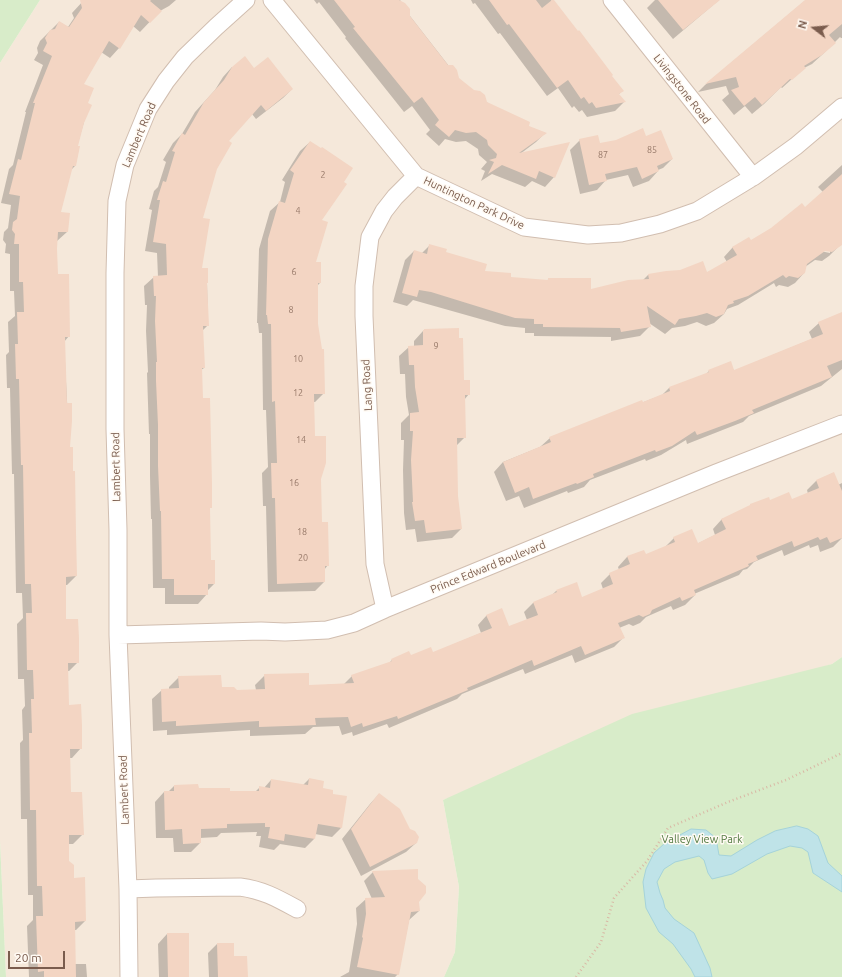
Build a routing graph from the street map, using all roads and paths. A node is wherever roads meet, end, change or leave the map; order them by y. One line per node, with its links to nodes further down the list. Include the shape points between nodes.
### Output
1 (246, 0): 9 (street, Lambert Road, via 185,57 148,109 125,165 117,201)
2 (272, 0): 5 (street, Huntington Park Drive)
3 (612, 0): 6 (street, Livingstone Road)
4 (842, 107): 6 (street, Huntington Park Drive)
5 (416, 176): 6 (street, Huntington Park Drive, via 524,227 588,235 621,233 660,224 697,211); 8 (street, Lang Road, via 384,211 370,237 364,286 375,564)
6 (753, 178)
7 (842, 424): 8 (street, Prince Edward Boulevard)
8 (385, 609): 9 (street, Prince Edward Boulevard, via 354,623 327,630)
9 (118, 635): 11 (street, Lambert Road)
10 (842, 753): 14 (path, via 786,780 668,828 647,862 614,898 602,942)
11 (128, 889): 12 (street, via 250,888 268,893); 13 (street, Lambert Road)
12 (297, 909)
13 (129, 977)
14 (576, 977)

